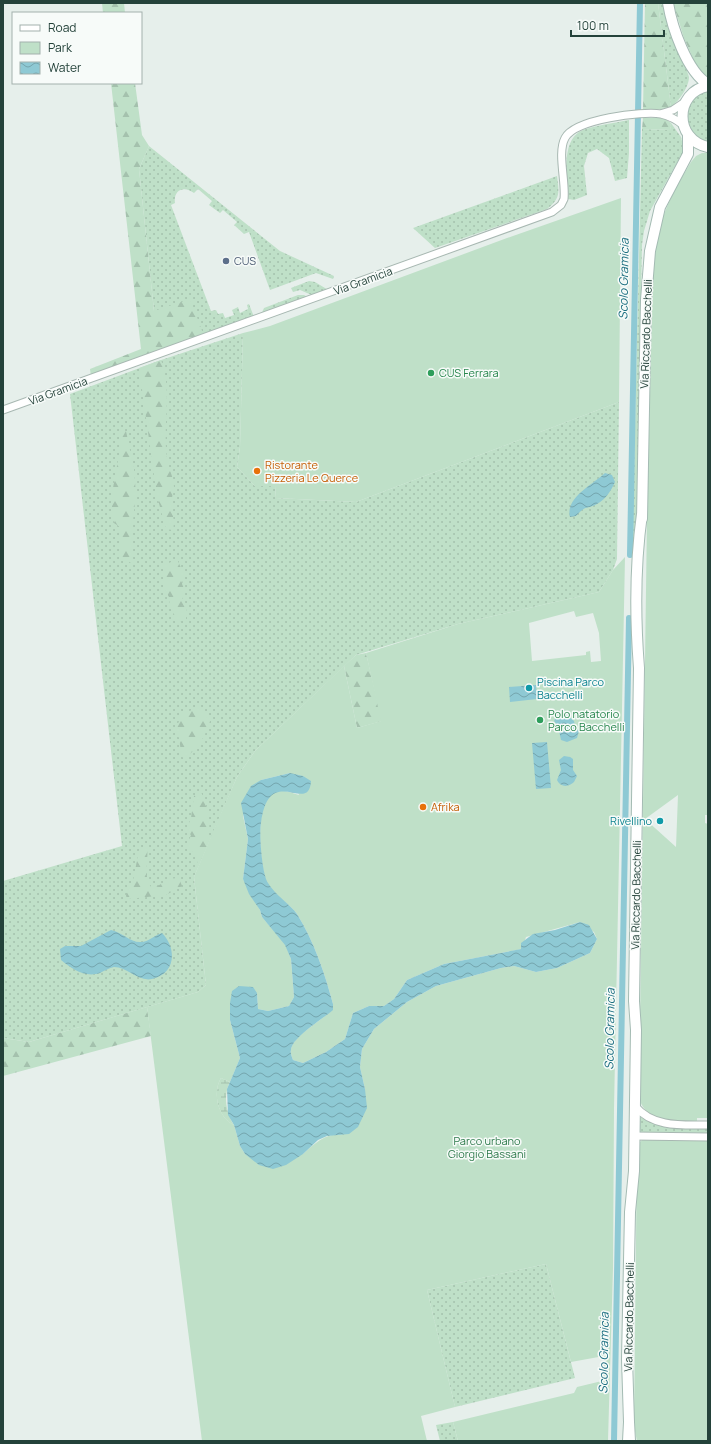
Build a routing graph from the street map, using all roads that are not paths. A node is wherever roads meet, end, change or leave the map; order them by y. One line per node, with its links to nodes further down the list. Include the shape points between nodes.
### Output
1 (668, 3): 2 (main road, via 672,21)
2 (691, 66): 3 (main road, via 698,77); 4 (main road, via 693,79)
3 (708, 85): 4 (main road, Via Gramicia)
4 (688, 98): 5 (street, Via Gramicia, via 673,110); 6 (main road, via 682,113)
5 (660, 114): 6 (street, Via Gramicia); 10 (street, Via Gramicia, via 630,114 579,126 569,133 562,148 564,199 561,206 552,212)
6 (683, 124): 7 (main road)
7 (688, 136): 8 (main road); 9 (main road, Via Riccardo Bacchelli, via 689,148)
8 (707, 147): 9 (main road, Via Riccardo Bacchelli, via 695,152)
9 (685, 161): 11 (main road, Via Riccardo Bacchelli, via 660,208 650,257 646,300 642,514 638,540 640,589 637,636 639,668 634,1001 630,1030)
10 (3, 410)
11 (633, 1112): 12 (street, via 670,1124); 13 (main road, Via Riccardo Bacchelli)
12 (708, 1125)
13 (631, 1136): 14 (street); 15 (main road, Via Riccardo Bacchelli, via 634,1171 630,1212 627,1359)
14 (708, 1137)
15 (629, 1441)

